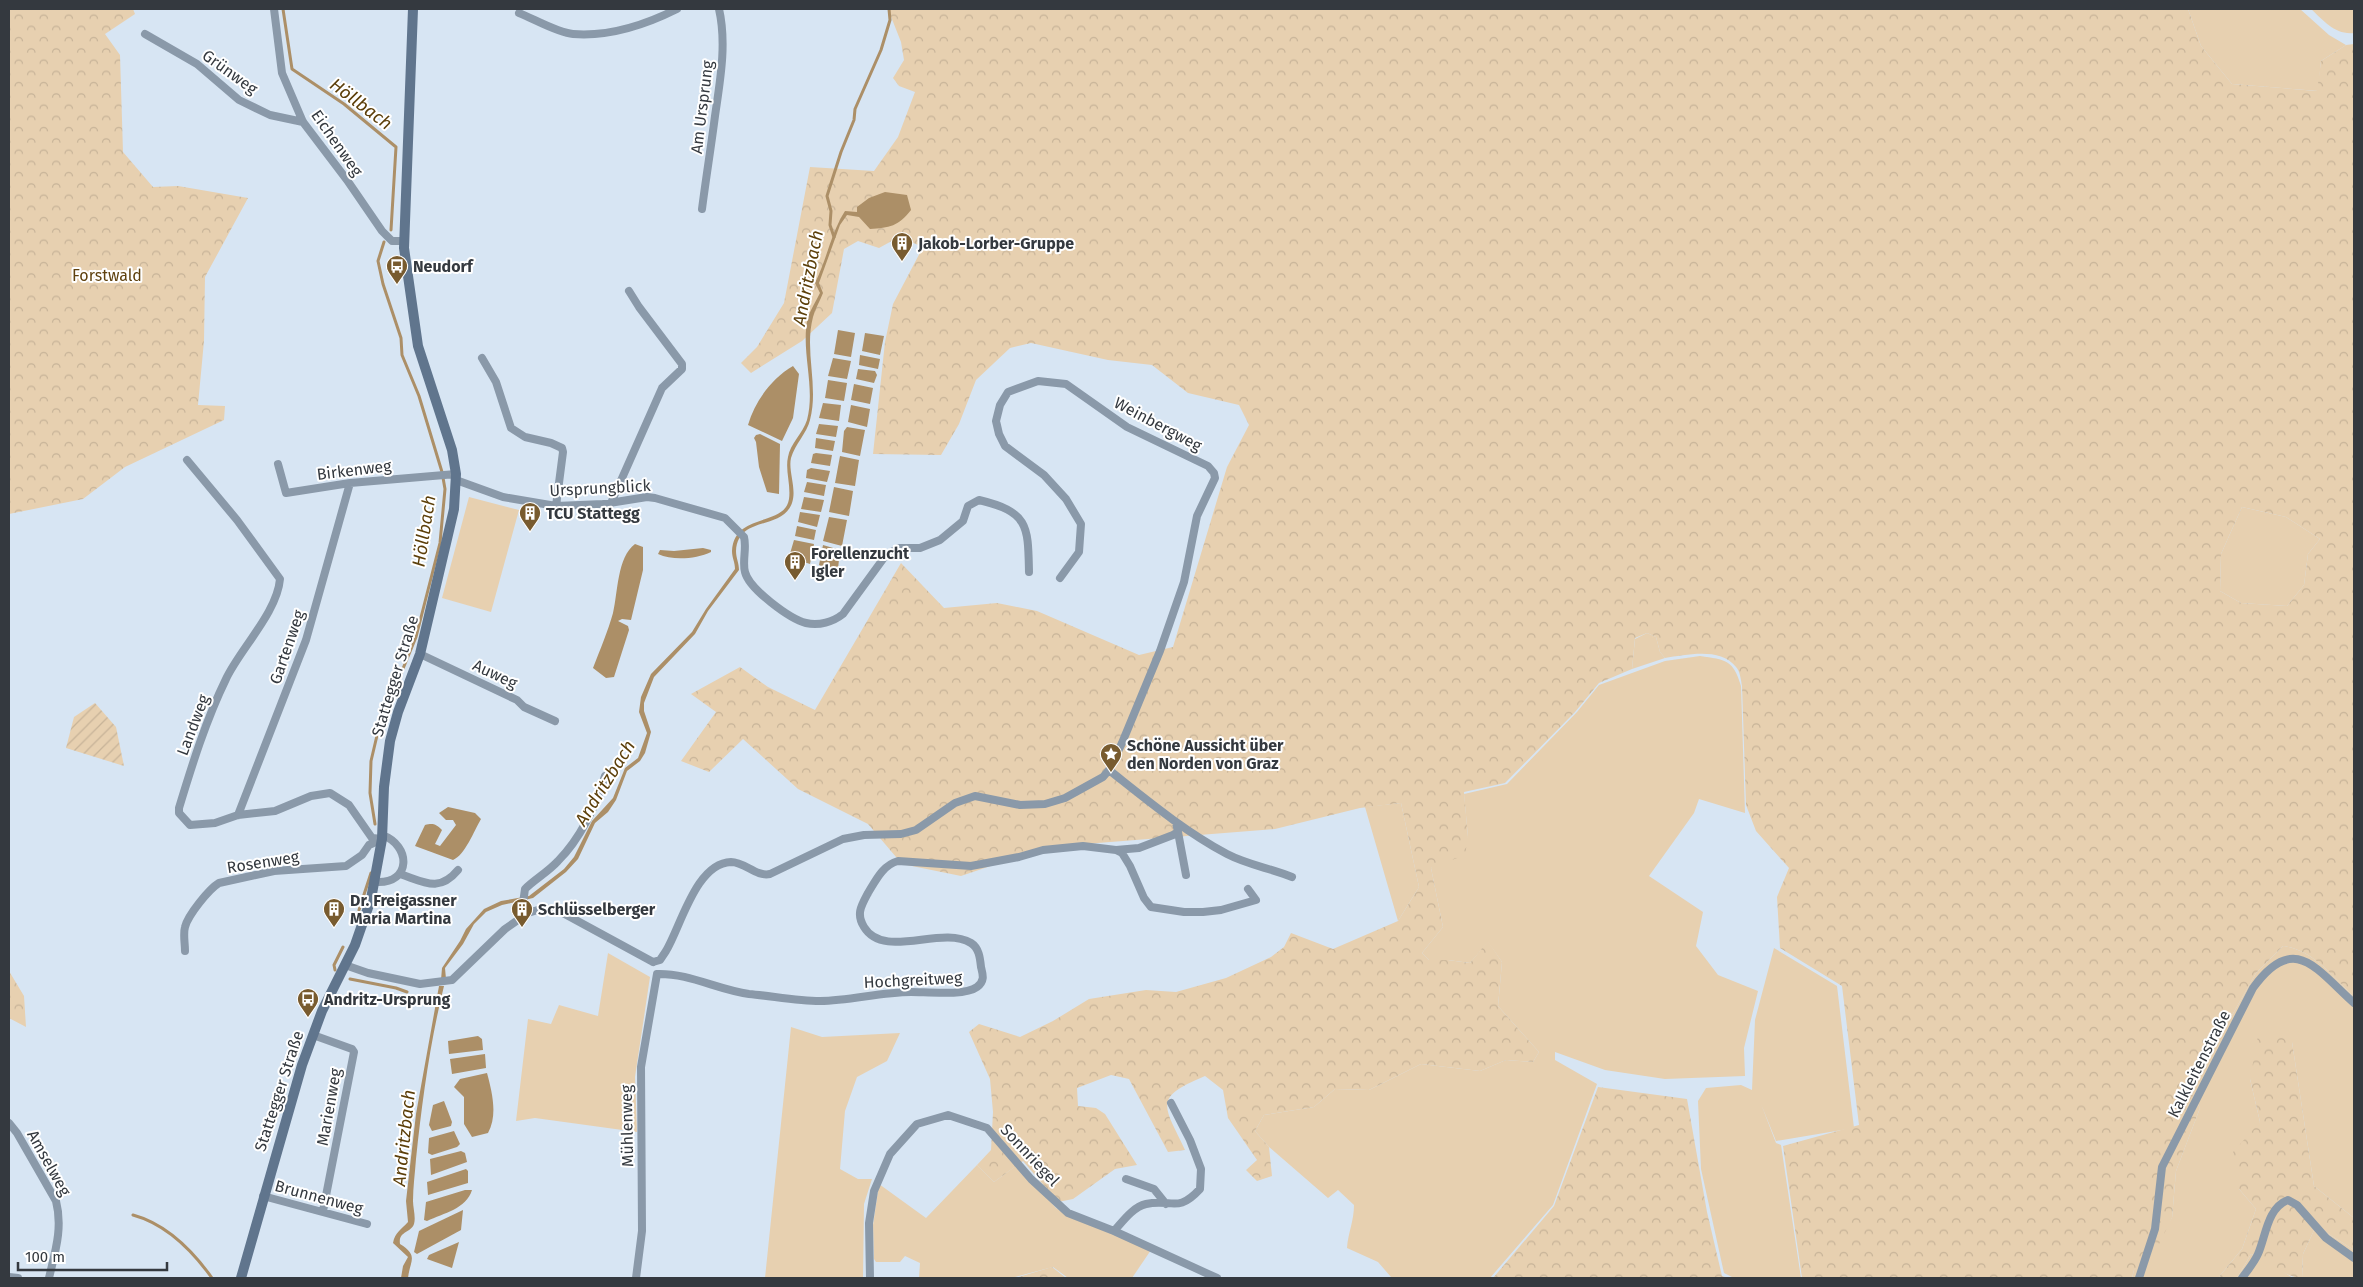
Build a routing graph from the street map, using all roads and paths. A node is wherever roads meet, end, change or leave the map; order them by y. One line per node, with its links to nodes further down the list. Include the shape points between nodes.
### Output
1 (274, 9): 7 (street, Eichenweg, via 282,73)
2 (413, 9): 9 (main road, Stattegger Straße)
3 (677, 9): 5 (street, via 651,22 612,32 572,34)
4 (719, 9): 8 (street, Am Ursprung, via 723,43 721,77)
5 (519, 13)
6 (145, 34): 7 (street, Grünweg, via 197,64 239,100 270,114)
7 (303, 122): 9 (street, Eichenweg, via 382,231 392,241)
8 (702, 208)
9 (404, 242): 14 (main road, Stattegger Straße, via 418,346 452,450)
10 (629, 292): 16 (street, via 682,364 682,369 662,388)
11 (482, 358): 17 (street, via 496,382 512,428 525,437 562,448 564,452)
12 (186, 460): 24 (street, Landweg, via 237,520 280,579 259,628 226,678 179,808 190,825 215,823)
13 (278, 464): 15 (street, Birkenweg, via 286,494)
14 (456, 477): 15 (street, Birkenweg); 17 (street, Ursprungblick, via 503,497); 20 (main road, Stattegger Straße, via 454,509 445,554)
15 (350, 483): 24 (street, Gartenweg, via 306,640)
16 (611, 503): 17 (street, Ursprungblick); 18 (street, Ursprungblick, via 655,498 725,518 744,537 745,572 757,589 781,611 807,623 836,620 886,555 893,550 920,548 940,540 963,521 968,506 978,500 1014,514 1026,528)
17 (556, 506)
18 (1029, 572)
19 (1060, 578): 22 (street, Weinbergweg, via 1079,552 1081,524 1066,499 1044,475 1005,446 996,421 1008,392 1038,381 1066,384 1127,427 1208,466 1215,478 1196,522 1181,591 1160,651)
20 (420, 654): 21 (street, Auweg); 27 (main road, Stattegger Straße, via 390,741)
21 (555, 721)
22 (1109, 770): 25 (street); 37 (street, Weinbergweg, via 1090,786 1045,804 1020,805 975,796 955,803 916,830 843,838 770,874 763,875 734,862 713,868 698,887 666,952 660,960)
23 (606, 776): 35 (street, via 596,804 572,845 556,864 529,885 523,899)
24 (238, 815): 27 (street, Landweg, via 276,811 312,796 330,794 349,805 372,838)
25 (1176, 823): 26 (street); 32 (street, via 1228,854)
26 (1178, 832): 28 (street, Hochgreitweg, via 1139,848); 31 (street)
27 (382, 837): 30 (street, Landweg, via 394,840 399,846 403,858); 33 (main road, Stattegger Straße); 36 (street, Rosenweg, via 346,866 274,871 219,882 187,921)
28 (1116, 850): 34 (street, via 1130,866 1144,898 1157,909 1184,912 1221,910 1256,900); 39 (street, Hochgreitweg, via 1060,847 971,866 898,861 888,865 859,912 866,930 881,940 951,937 970,943 976,948 983,977 980,985 970,991 902,992 821,1001 746,993 675,975)
29 (458, 870): 30 (street, via 450,880 433,885)
30 (400, 874): 33 (street, via 394,879)
31 (1186, 875)
32 (1292, 877)
33 (376, 882): 38 (main road, Stattegger Straße, via 361,930)
34 (1248, 889)
35 (528, 913): 37 (street, via 544,908 555,909); 38 (street, via 491,941 452,980 420,984)
36 (185, 951)
37 (653, 962): 39 (street)
38 (345, 965): 41 (main road, Stattegger Straße)
39 (657, 974): 55 (street, Mühlenweg, via 641,1068 642,1231)
40 (2354, 1003): 58 (street, Kalkleitenstraße, via 2315,968 2296,957 2287,957 2263,974 2162,1167 2155,1229)
41 (313, 1034): 45 (main road, Stattegger Straße); 47 (street, Marienweg, via 352,1048 354,1052)
42 (1171, 1103): 46 (street, via 1201,1169 1200,1189 1189,1201)
43 (9, 1123): 53 (street, Amselweg, via 56,1201 59,1234)
44 (1126, 1179): 46 (street, via 1154,1189)
45 (263, 1196): 47 (street, Brunnenweg); 54 (main road, Stattegger Straße)
46 (1166, 1204): 49 (street, via 1147,1204 1135,1209)
47 (323, 1211): 48 (street, Brunnenweg)
48 (367, 1224)
49 (1114, 1231): 56 (street, Sonnriegel, via 1068,1213 1031,1180 987,1128 948,1115 917,1124 890,1154 874,1191 869,1223); 57 (street, Sonnriegel)
50 (2354, 1258): 59 (street, via 2326,1238 2297,1205 2288,1200 2278,1204 2272,1214 2257,1255)
51 (9, 1277): 52 (street)
52 (18, 1278)
53 (49, 1278)
54 (241, 1278)
55 (636, 1278)
56 (870, 1278)
57 (1217, 1278)
58 (2139, 1278)
59 (2242, 1278)

